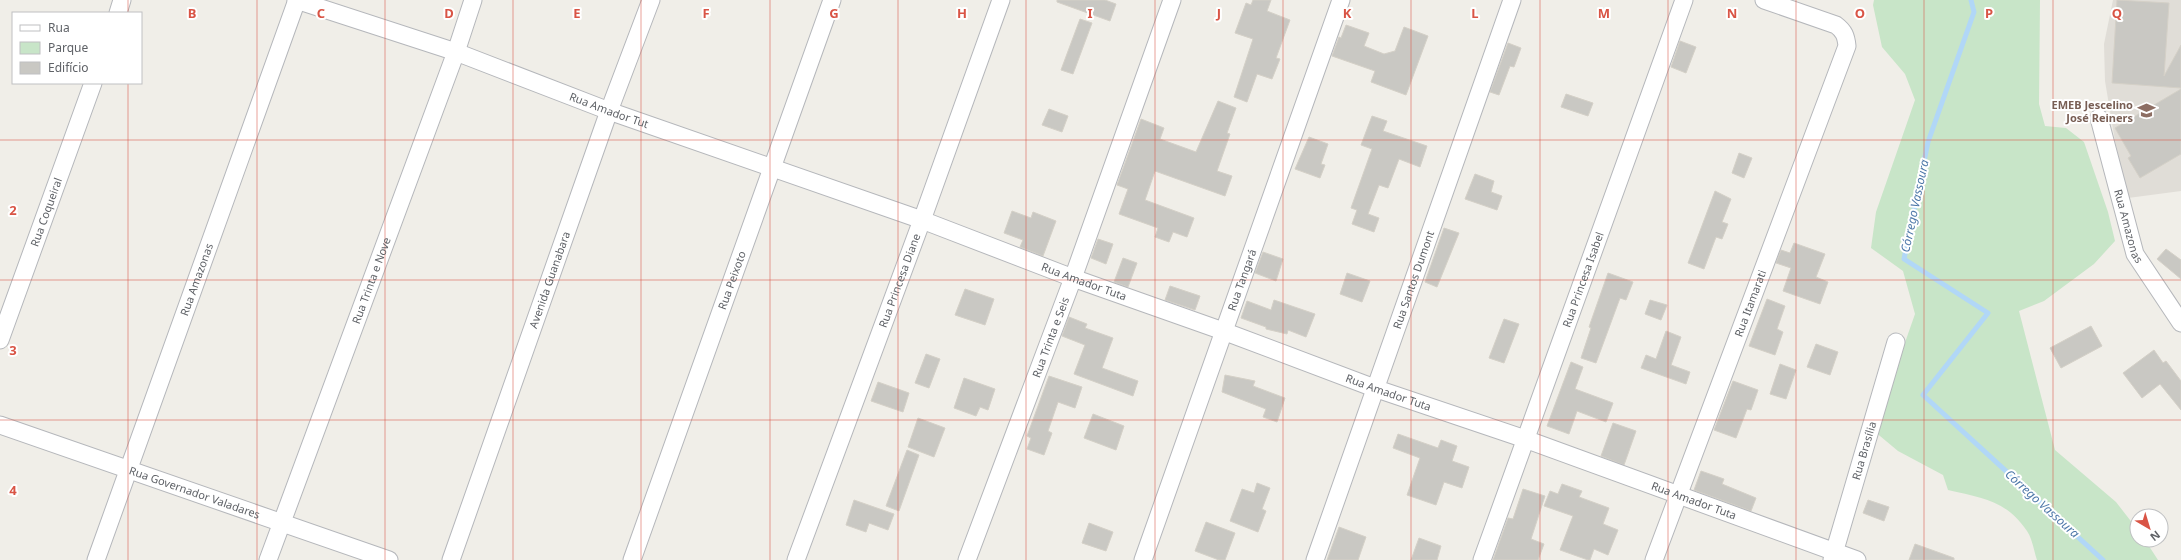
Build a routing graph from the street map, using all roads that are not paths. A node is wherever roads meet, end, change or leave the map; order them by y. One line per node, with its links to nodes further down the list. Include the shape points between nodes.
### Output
1 (122, 0): 12 (street)
2 (297, 0): 13 (street, Rua Amador Tut); 27 (street, Rua Amazonas)
3 (473, 0): 13 (street, Rua Trinta e Nove)
4 (651, 0): 15 (street, Avenida Guanabara)
5 (832, 0): 17 (street, Rua Peixoto)
6 (1001, 0): 18 (street, Rua Princesa Diane)
7 (1172, 0): 19 (street, Rua Trinta e Seis)
8 (1341, 0): 21 (street, Rua Tangará)
9 (1512, 0): 24 (street, Rua Santos Dumont)
10 (1684, 0): 26 (street, Rua Princesa Isabel)
11 (1764, 0): 28 (street, Rua Itamarati, via 1836,25 1843,30 1847,46)
12 (118, 12)
13 (456, 52): 15 (street, Rua Amador Tut); 29 (street, Rua Trinta e Nove)
14 (93, 84): 22 (street, Rua Coqueiral)
15 (609, 111): 17 (street, Rua Amador Tut); 34 (street, Avenida Guanabara)
16 (2099, 118): 20 (street, Rua Amazonas, via 2135,254)
17 (773, 168): 18 (street, Rua Amador Tut); 35 (street, Rua Peixoto)
18 (922, 220): 19 (street, Rua Amador Tuta); 36 (street, Rua Princesa Diane)
19 (1073, 278): 21 (street, Rua Amador Tuta); 37 (street, Rua Trinta e Seis)
20 (2181, 323)
21 (1223, 331): 24 (street, Rua Amador Tuta); 38 (street, Rua Tangará)
22 (0, 340)
23 (1896, 342): 30 (street, Rua Brasília)
24 (1377, 389): 26 (street, Rua Amador Tuta); 39 (street, Rua Santos Dumont)
25 (0, 425): 27 (street, Rua Governador Valadares)
26 (1525, 439): 28 (street, Rua Amador Tuta); 40 (street, Rua Princesa Isabel)
27 (128, 469): 29 (street, Rua Governador Valadares); 31 (street, Rua Amazonas)
28 (1677, 494): 30 (street, Rua Amador Tuta); 41 (street, Rua Itamarati)
29 (282, 522): 32 (street, Rua Trinta e Nove); 33 (street, Rua Governador Valadares)
30 (1834, 556): 42 (street, Rua Amador Tuta)
31 (96, 560)
32 (268, 560)
33 (389, 560)
34 (451, 560)
35 (632, 560)
36 (796, 560)
37 (968, 560)
38 (1143, 560)
39 (1315, 560)
40 (1482, 560)
41 (1654, 560)
42 (1857, 560)

